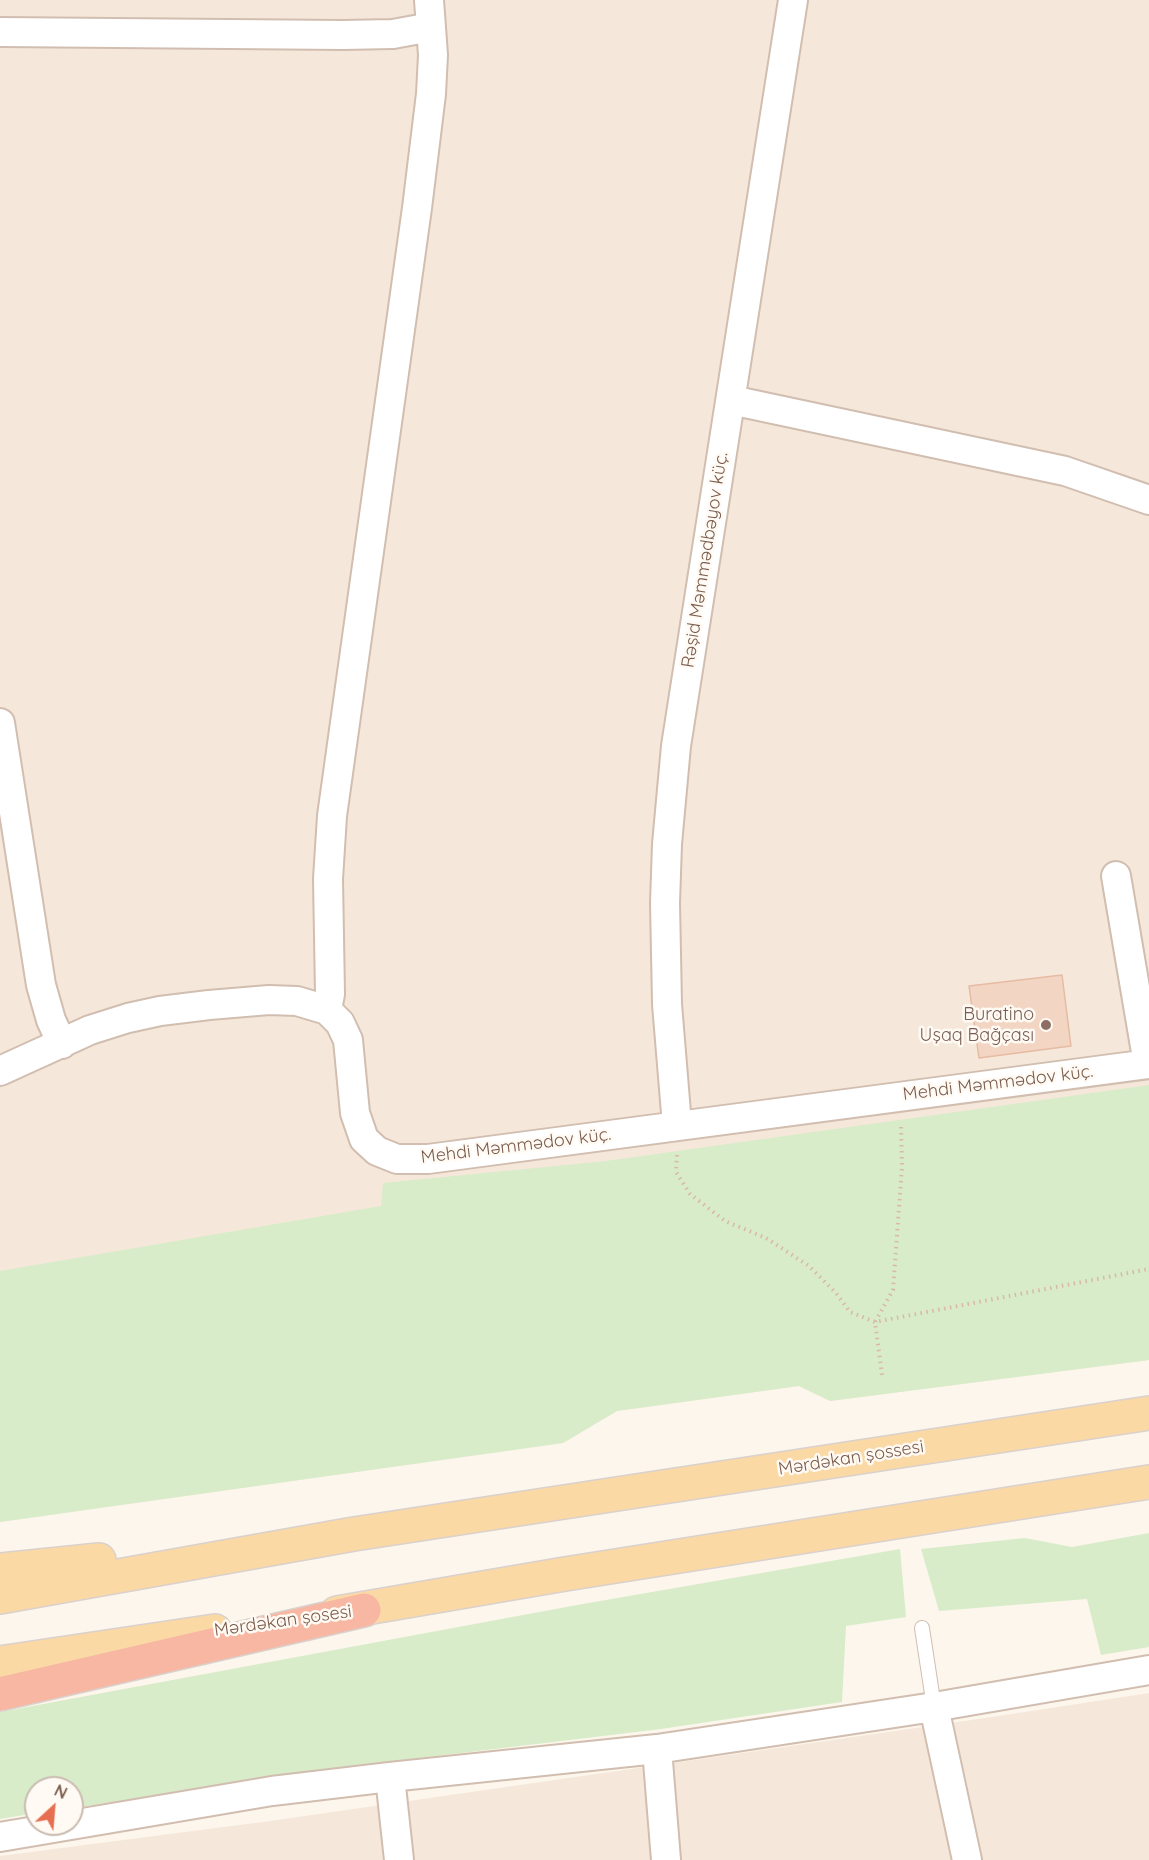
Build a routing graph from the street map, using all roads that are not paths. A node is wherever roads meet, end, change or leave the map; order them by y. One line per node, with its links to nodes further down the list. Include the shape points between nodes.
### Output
1 (793, 0): 4 (street, Rəşid Məmmədbəyov küç.)
2 (430, 13): 3 (street, via 393,34); 8 (street, via 431,94 332,816 328,879 331,982)
3 (0, 32)
4 (731, 400): 5 (street, via 1065,471); 12 (street, Rəşid Məmmədbəyov küç., via 684,685 667,844 667,1004)
5 (1149, 500)
6 (0, 723): 9 (street, via 41,985)
7 (1116, 876): 10 (street)
8 (327, 1010): 9 (street, via 297,1001 269,1000 160,1011 90,1030); 12 (street, Mehdi Məmmədov küç., via 340,1023 348,1041 355,1113 364,1138 376,1151 397,1159 428,1159)
9 (62, 1044): 11 (street)
10 (1149, 1064): 12 (street, Mehdi Məmmədov küç.)
11 (0, 1071)
12 (677, 1125)
13 (1149, 1413): 15 (main road, Mərdəkan şossesi)
14 (1149, 1482): 18 (main road, Mərdəkan şosesi, via 565,1574)
15 (354, 1534): 16 (main road); 17 (main road)
16 (0, 1570)
17 (0, 1597)
18 (364, 1610): 20 (main road, Mərdəkan şosesi); 22 (highway)
19 (922, 1628): 23 (lane)
20 (0, 1663)
21 (1149, 1670): 23 (street)
22 (0, 1694)
23 (934, 1707): 24 (street); 29 (street)
24 (657, 1749): 25 (street); 28 (street)
25 (390, 1777): 26 (street, via 272,1791); 27 (street)
26 (0, 1837)
27 (399, 1860)
28 (666, 1860)
29 (967, 1860)

